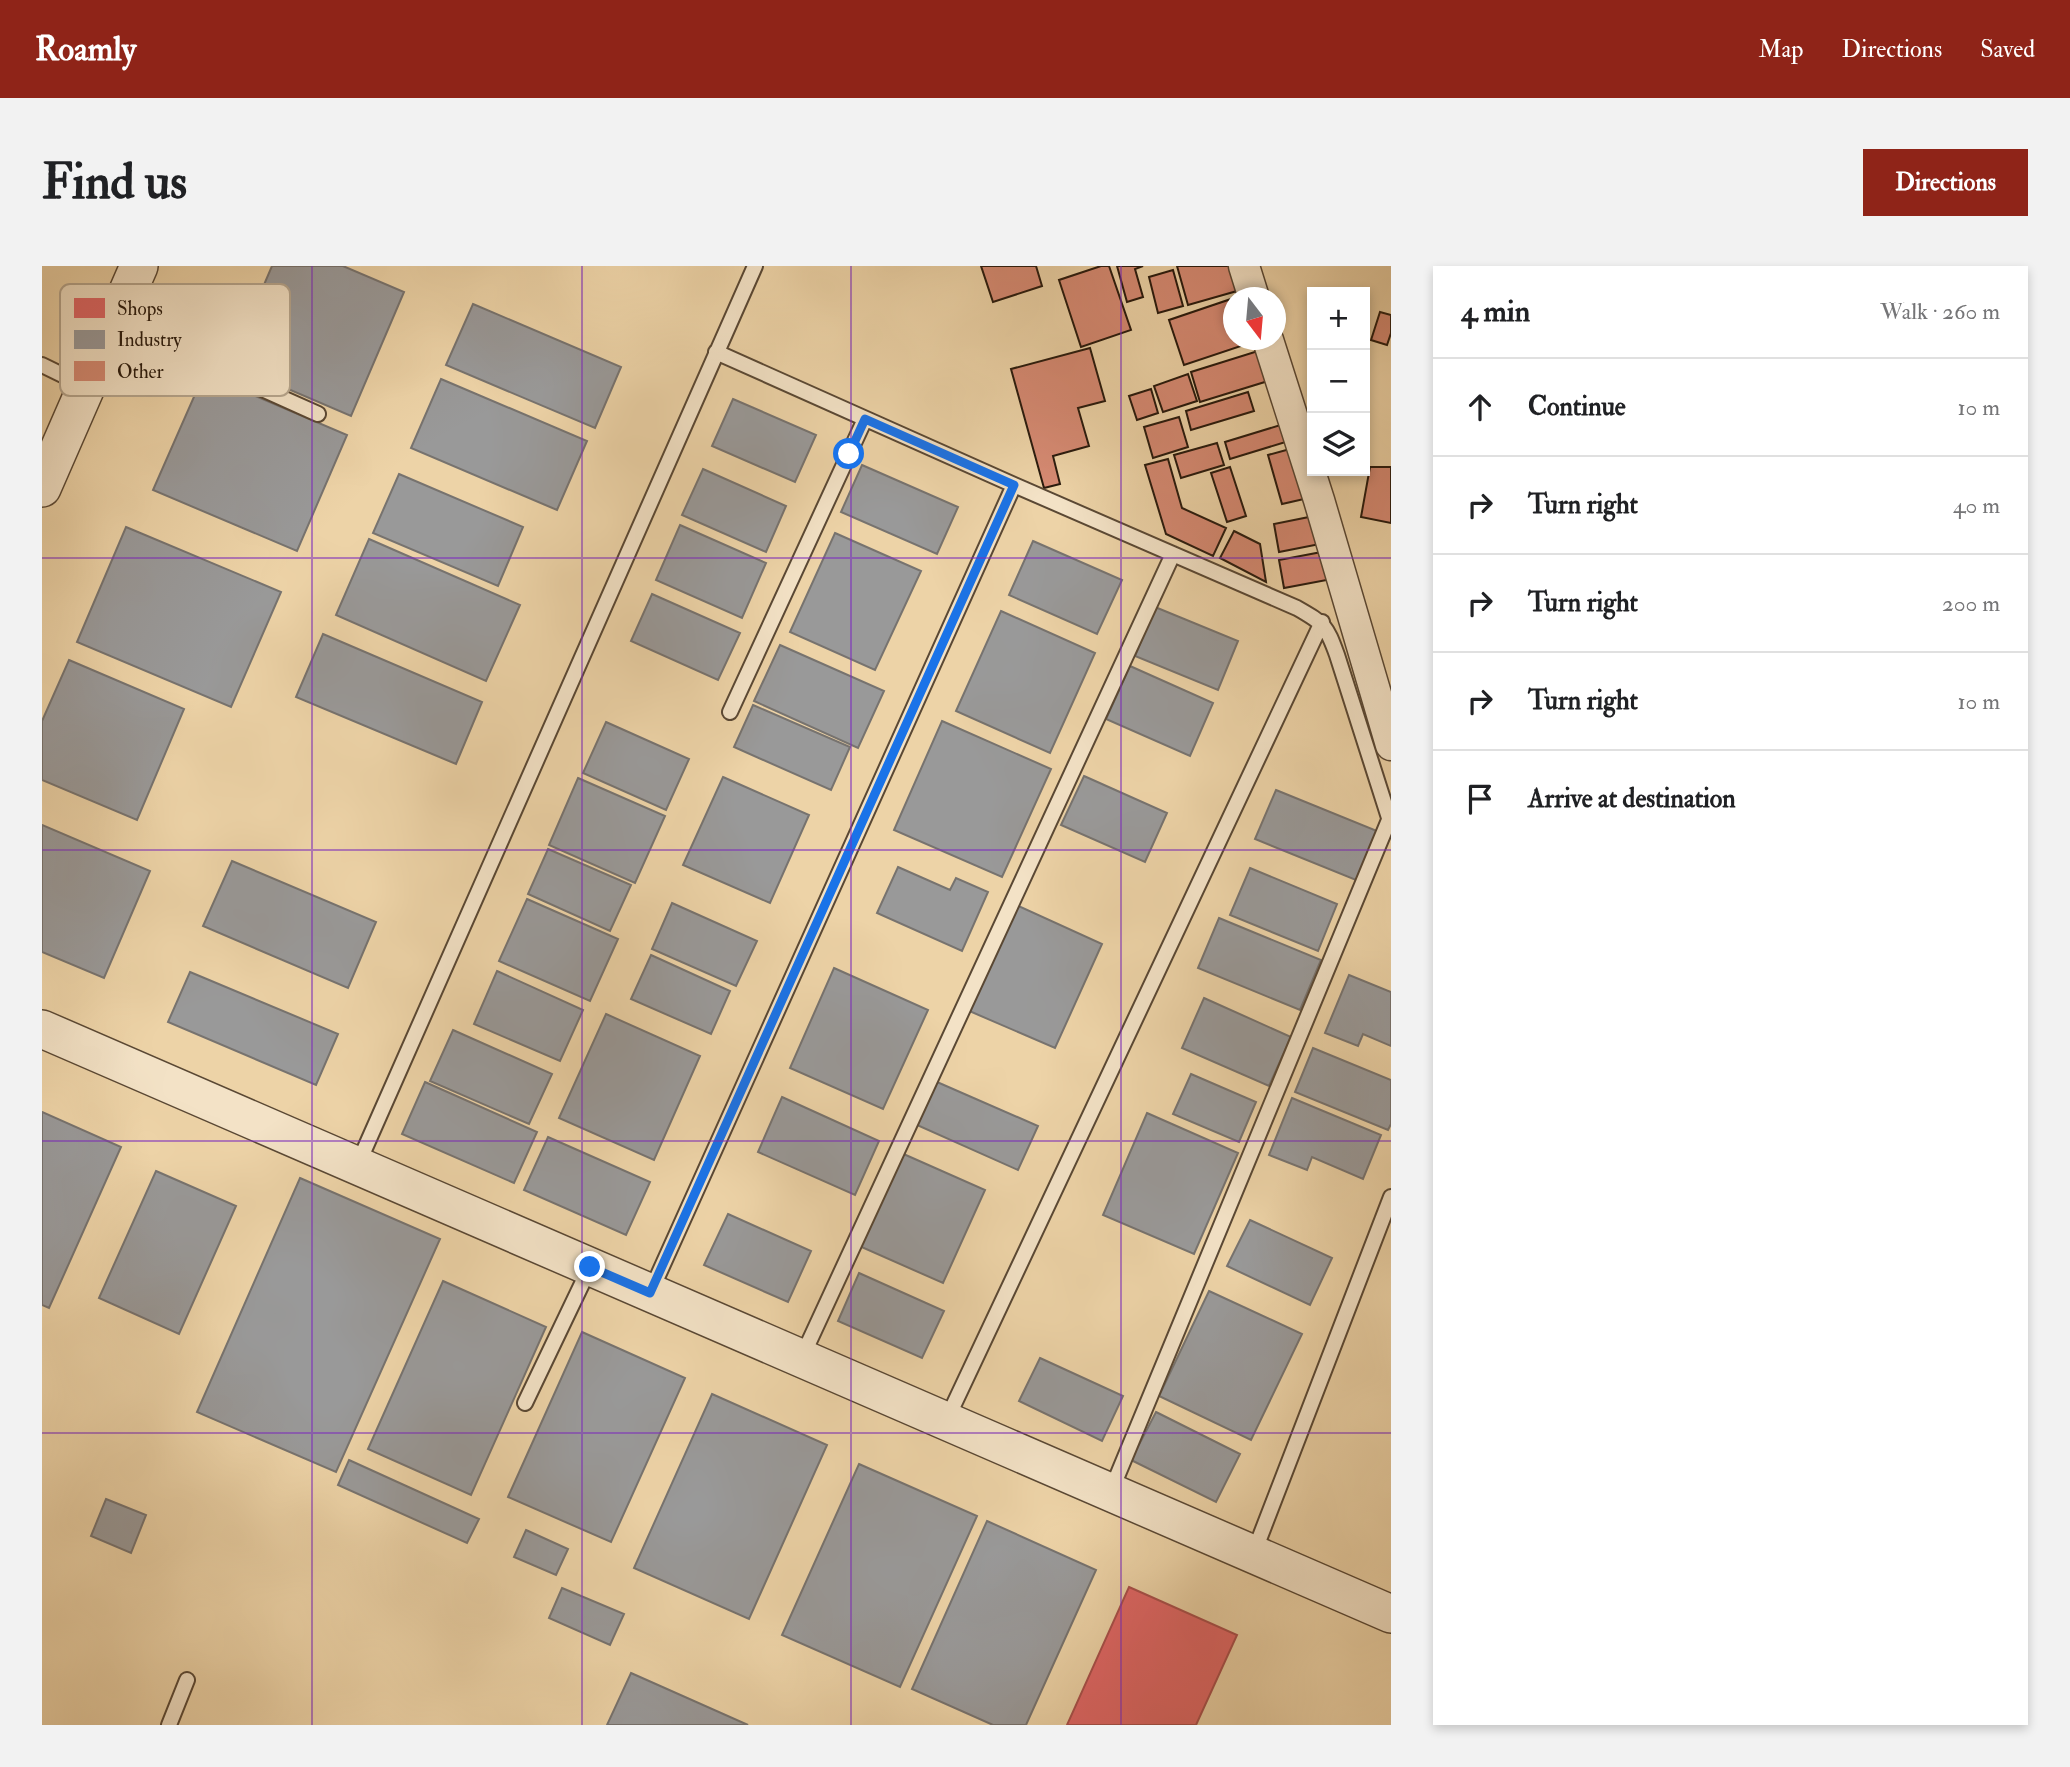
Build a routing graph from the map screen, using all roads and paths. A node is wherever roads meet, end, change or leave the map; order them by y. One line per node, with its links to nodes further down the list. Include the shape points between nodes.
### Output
1 (139, 266): 4 (street)
2 (755, 266): 7 (lane)
3 (1244, 266): 5 (street)
4 (131, 284)
5 (1251, 287)
6 (1271, 350): 19 (street)
7 (716, 352): 13 (lane); 22 (lane)
8 (42, 365): 9 (lane)
9 (60, 374)
10 (82, 396): 15 (street)
11 (278, 396): 12 (lane)
12 (318, 414)
13 (865, 419): 14 (lane); 18 (lane)
14 (1014, 485): 16 (lane); 25 (lane)
15 (42, 488)
16 (1173, 555): 17 (lane); 26 (lane)
17 (1322, 622): 20 (lane, via 1337,655); 28 (lane)
18 (730, 712)
19 (1391, 745)
20 (1390, 822): 29 (lane)
21 (42, 1029): 22 (street)
22 (358, 1166): 24 (street)
23 (1391, 1197): 30 (lane)
24 (590, 1267): 25 (street); 27 (lane)
25 (650, 1293): 26 (street)
26 (801, 1359): 28 (street)
27 (524, 1404)
28 (946, 1422): 29 (street)
29 (1110, 1493): 30 (street)
30 (1253, 1555): 31 (street)
31 (1391, 1615)
32 (187, 1680): 33 (lane)
33 (169, 1725)

